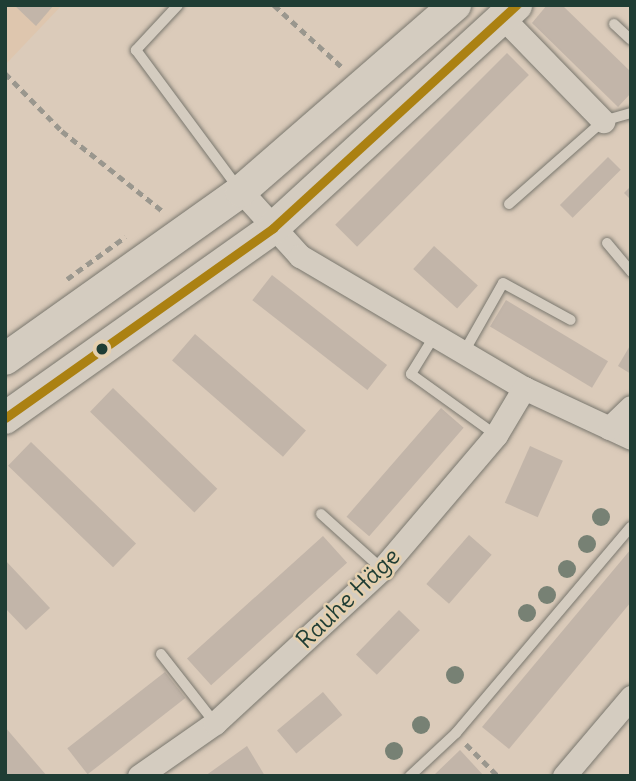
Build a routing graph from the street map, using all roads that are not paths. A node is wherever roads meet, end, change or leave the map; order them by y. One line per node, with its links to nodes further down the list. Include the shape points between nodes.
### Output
1 (178, 5): 8 (lane, via 136,51)
2 (455, 5): 8 (street)
3 (509, 11): 7 (street); 10 (street)
4 (614, 24): 5 (lane)
5 (631, 40)
6 (631, 113): 7 (lane)
7 (603, 121): 9 (lane)
8 (241, 191): 10 (street); 16 (street)
9 (509, 204)
10 (272, 228): 14 (street, via 300,256); 19 (street)
11 (607, 243): 12 (lane)
12 (631, 272)
13 (571, 320): 15 (lane, via 503,283)
14 (435, 335): 15 (street); 21 (lane, via 411,374)
15 (464, 352): 17 (street)
16 (5, 359)
17 (524, 388): 20 (street); 21 (street, Rauhe Häge)
18 (631, 407): 20 (street)
19 (5, 418)
20 (609, 428): 22 (street)
21 (496, 435): 25 (street, Rauhe Häge)
22 (631, 438)
23 (321, 514): 25 (lane)
24 (631, 527): 30 (lane, via 456,733)
25 (382, 569): 28 (street, Rauhe Häge)
26 (161, 654): 28 (lane)
27 (631, 697): 31 (street)
28 (215, 723): 29 (street, Rauhe Häge)
29 (139, 776)
30 (410, 776)
31 (564, 776)

